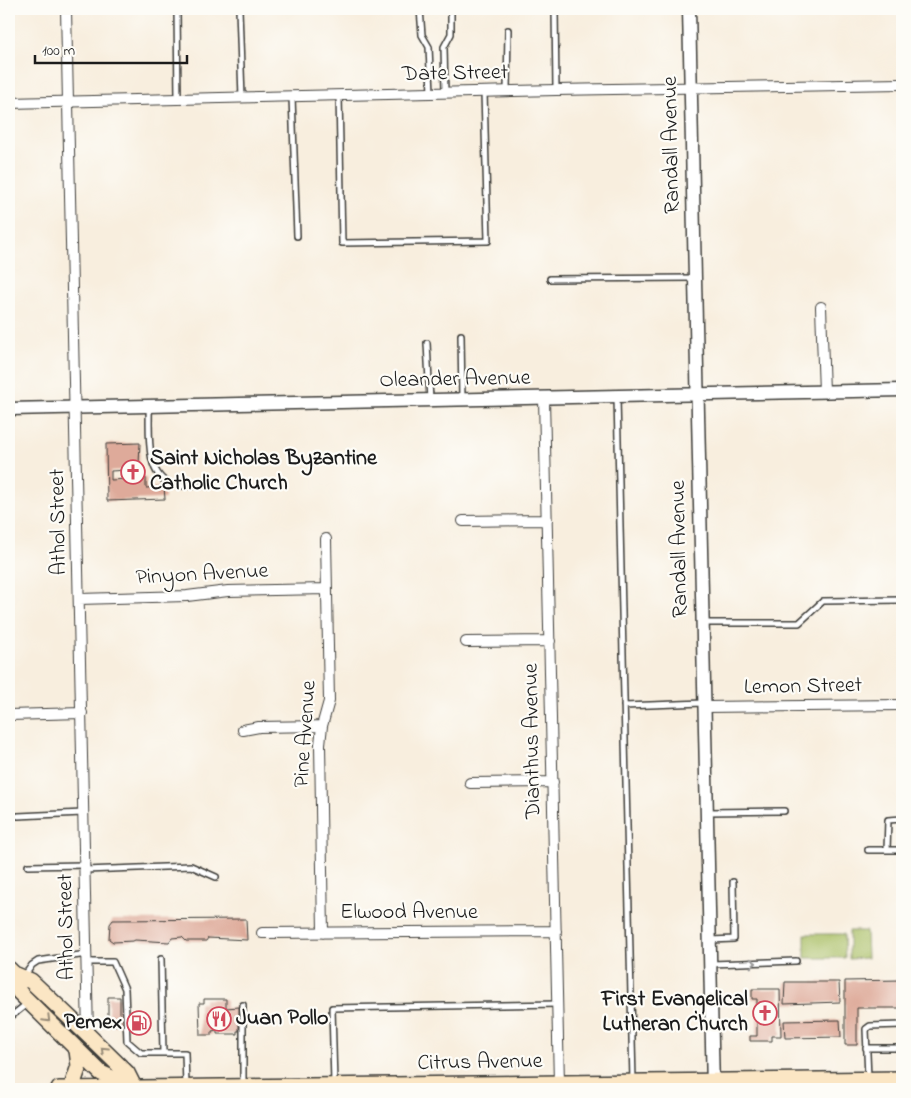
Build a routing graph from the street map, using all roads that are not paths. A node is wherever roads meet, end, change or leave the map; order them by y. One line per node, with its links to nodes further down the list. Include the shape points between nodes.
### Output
1 (66, 9): 20 (street, Athol Street)
2 (177, 9): 19 (lane)
3 (239, 9): 18 (lane)
4 (420, 9): 14 (lane, via 422,35 429,47)
5 (451, 9): 15 (lane, via 451,34 444,47)
6 (555, 9): 11 (lane)
7 (689, 9): 10 (street, Randall Avenue)
8 (508, 30): 13 (lane)
9 (902, 84): 10 (street, Date Street)
10 (690, 88): 11 (street, Date Street); 23 (street, Randall Avenue)
11 (556, 90): 13 (street, Date Street)
12 (484, 92): 13 (street, Date Street); 15 (street, Date Street); 16 (lane, via 488,240 342,243)
13 (507, 92)
14 (431, 93): 15 (street, Date Street); 16 (street, Date Street)
15 (445, 93)
16 (339, 96): 17 (street, Date Street)
17 (292, 97): 18 (street, Date Street); 22 (lane)
18 (242, 98): 19 (street, Date Street)
19 (178, 100): 20 (street, Date Street)
20 (68, 102): 21 (street, Date Street); 36 (street, Athol Street)
21 (9, 103)
22 (297, 236)
23 (694, 278): 24 (lane); 30 (street, Randall Avenue)
24 (550, 279)
25 (821, 307): 29 (street)
26 (461, 335): 34 (lane)
27 (427, 343): 33 (lane)
28 (902, 390): 29 (street, Oleander Avenue)
29 (824, 392): 30 (street, Oleander Avenue)
30 (696, 395): 31 (street, Oleander Avenue); 45 (street, Randall Avenue)
31 (617, 396): 32 (street, Oleander Avenue); 50 (lane)
32 (544, 398): 34 (street, Oleander Avenue); 40 (street, Dianthus Avenue)
33 (430, 400): 34 (street, Oleander Avenue); 35 (street, Oleander Avenue)
34 (462, 400)
35 (149, 406): 36 (street, Oleander Avenue); 38 (lane, via 155,471 172,485)
36 (75, 408): 37 (street, Oleander Avenue); 43 (street, Athol Street)
37 (9, 409)
38 (210, 484)
39 (463, 520): 40 (street)
40 (547, 520): 46 (street, Dianthus Avenue)
41 (326, 539): 42 (street, Pine Avenue)
42 (327, 589): 43 (street, Pinyon Avenue); 53 (street, Pine Avenue, via 329,701)
43 (79, 599): 51 (street, Athol Street)
44 (902, 600): 45 (lane, via 823,601 799,623)
45 (702, 623): 48 (street, Randall Avenue)
46 (550, 641): 47 (street); 55 (street, Dianthus Avenue)
47 (466, 642)
48 (704, 705): 49 (street, Lemon Street); 50 (lane); 58 (street, Randall Avenue)
49 (902, 705)
50 (624, 706): 91 (lane)
51 (82, 713): 52 (street); 59 (street, Athol Street)
52 (9, 715)
53 (322, 726): 54 (street); 70 (street, Pine Avenue)
54 (243, 730)
55 (553, 782): 56 (street); 69 (street, Dianthus Avenue)
56 (470, 783)
57 (784, 811): 58 (lane)
58 (706, 812): 72 (street, Randall Avenue)
59 (84, 813): 60 (lane); 66 (street, Athol Street)
60 (18, 816)
61 (902, 819): 63 (lane, via 888,820)
62 (868, 850): 63 (lane)
63 (888, 850): 64 (lane)
64 (902, 850)
65 (28, 866): 66 (lane)
66 (85, 867): 67 (lane, via 191,866); 73 (street, Athol Street)
67 (216, 877)
68 (733, 882): 72 (lane, via 734,938)
69 (556, 930): 70 (street, Elwood Avenue); 79 (street, Dianthus Avenue)
70 (323, 932): 71 (street, Elwood Avenue)
71 (262, 933)
72 (710, 940): 76 (street, Randall Avenue)
73 (87, 958): 77 (lane, via 38,961); 83 (street, Athol Street); 88 (lane, via 113,962 125,989 127,1041 141,1053)
74 (161, 959): 88 (lane)
75 (796, 961): 76 (lane, one-way to 75)
76 (710, 964): 93 (street, Randall Avenue)
77 (15, 974): 78 (main road, via 19,992); 83 (main road, via 31,981)
78 (29, 1001): 81 (lane); 87 (main road, one-way to 87)
79 (558, 1004): 92 (street, Dianthus Avenue); 94 (lane, via 332,1008)
80 (243, 1005): 95 (lane)
81 (9, 1018)
82 (902, 1025): 85 (lane, via 870,1026 866,1029)
83 (88, 1035): 103 (main road, one-way to 83, via 128,1073)
84 (9, 1040): 100 (lane)
85 (866, 1048): 86 (lane); 89 (lane)
86 (902, 1048)
87 (78, 1050): 102 (main road, via 79,1066); 103 (main road, via 101,1073)
88 (163, 1054): 98 (lane, via 185,1053)
89 (868, 1080): 90 (main road, Citrus Avenue); 93 (main road, Citrus Avenue)
90 (902, 1080)
91 (633, 1082): 92 (main road, Citrus Avenue); 93 (main road, Citrus Avenue)
92 (560, 1084): 97 (main road, Citrus Avenue)
93 (713, 1085)
94 (334, 1086): 96 (main road, Citrus Avenue); 99 (main road, Citrus Avenue)
95 (243, 1087): 98 (main road, Citrus Avenue); 99 (main road, Citrus Avenue)
96 (373, 1087): 97 (main road, Citrus Avenue)
97 (494, 1087)
98 (191, 1088): 103 (main road, Citrus Avenue)
99 (298, 1088)
100 (10, 1089)
101 (59, 1089): 102 (main road, Citrus Avenue)
102 (71, 1089): 103 (main road, Citrus Avenue)
103 (134, 1089)

